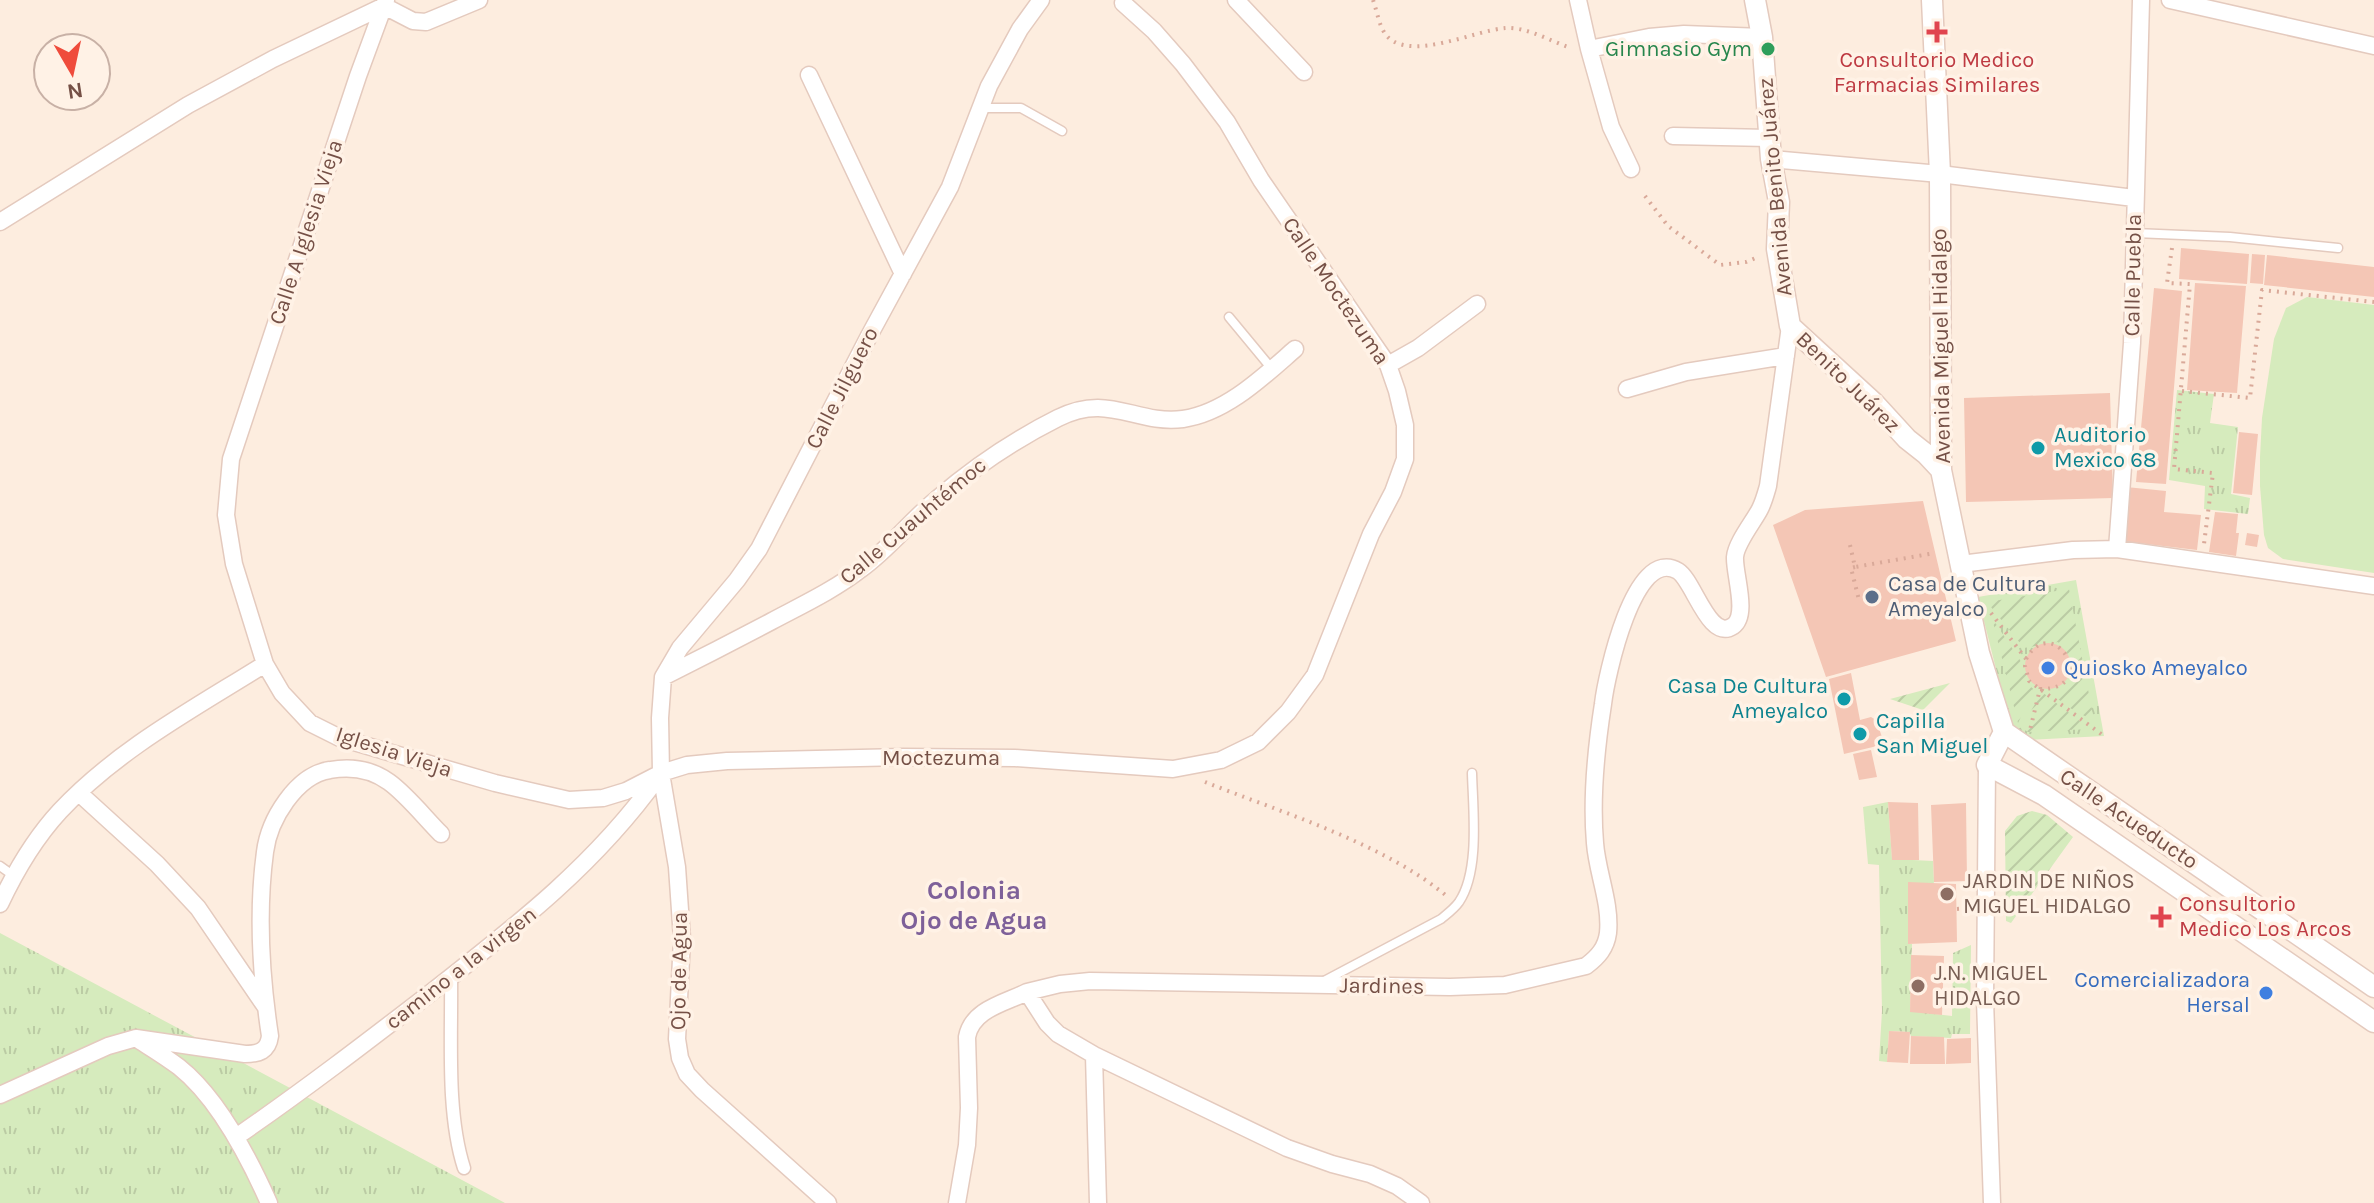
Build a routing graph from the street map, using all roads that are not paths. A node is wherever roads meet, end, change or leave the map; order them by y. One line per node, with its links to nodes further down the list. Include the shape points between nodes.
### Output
1 (479, 0): 10 (street, via 426,22 413,21)
2 (1041, 0): 16 (street, Calle Jilguero, via 1020,29)
3 (1236, 0): 14 (street)
4 (1578, 0): 13 (street)
5 (1755, 0): 11 (street, Avenida Benito Juárez)
6 (1932, 0): 22 (street, Avenida Miguel Hidalgo)
7 (2141, 0): 23 (street, Calle Puebla)
8 (2170, 0): 12 (street)
9 (1125, 1): 33 (street, Calle Moctezuma, via 1227,122)
10 (385, 3): 24 (street, via 188,105); 36 (street, Calle A Iglesia Vieja)
11 (1762, 37): 13 (street, via 1684,34); 19 (street, Avenida Benito Juárez)
12 (2374, 46)
13 (1589, 49): 21 (street, via 1611,127)
14 (1304, 72)
15 (809, 75): 27 (street)
16 (981, 108): 17 (lane, via 1021,108); 27 (street, Calle Jilguero, via 950,187)
17 (1062, 131)
18 (1673, 136): 19 (street)
19 (1769, 138): 20 (street, Avenida Benito Juárez)
20 (1771, 159): 22 (street); 30 (street, Avenida Benito Juárez, via 1779,202 1777,249)
21 (1631, 169)
22 (1940, 174): 23 (street); 37 (street, Avenida Miguel Hidalgo)
23 (2134, 198): 25 (street, Calle Puebla)
24 (0, 222)
25 (2134, 233): 26 (lane); 38 (street, Calle Puebla)
26 (2338, 248)
27 (903, 274): 42 (street, Calle Jilguero, via 759,549)
28 (1477, 304): 33 (street)
29 (1229, 317): 34 (lane)
30 (1790, 326): 32 (street); 37 (street, Benito Juárez)
31 (1295, 349): 34 (street, Calle Cuauhtémoc)
32 (1786, 356): 35 (street, via 1686,372); 55 (street, Jardines, via 1768,486 1735,554 1741,612 1736,624 1719,628 1709,620 1688,581 1667,568 1641,583 1623,619 1603,701 1593,807 1609,929 1597,959 1505,985)
33 (1388, 365): 44 (street, Calle Moctezuma, via 1405,425 1405,459 1393,492 1315,675 1258,742)
34 (1272, 369): 42 (street, Calle Cuauhtémoc, via 1230,400 1182,419 1098,406 1060,416 989,458 859,571)
35 (1627, 389)
36 (231, 459): 41 (street, Iglesia Vieja, via 226,515 234,564)
37 (1941, 470): 39 (street, Avenida Miguel Hidalgo)
38 (2117, 549): 39 (street); 40 (street)
39 (1961, 564): 43 (street, Avenida Miguel Hidalgo, via 1979,653)
40 (2374, 586)
41 (265, 664): 46 (street, Iglesia Vieja, via 282,693 310,723 340,738 495,783 569,800 603,798); 48 (street, via 128,752)
42 (663, 677): 46 (street, Calle Jilguero)
43 (2004, 732): 45 (street); 52 (street, Calle Acueducto)
44 (1221, 760): 46 (street, Moctezuma, via 1173,769 1015,758 727,761)
45 (1987, 765): 53 (street, Calle Acueducto, via 2044,795); 70 (street, via 1985,985)
46 (661, 773): 54 (street, camino a la virgen, via 591,858 526,919); 66 (street, Ojo de Agua, via 677,867 682,939 680,1058 702,1090)
47 (1472, 773): 55 (lane, via 1471,871 1457,905 1441,919)
48 (79, 793): 50 (street); 58 (street, via 198,908)
49 (441, 834): 58 (street, via 389,782 365,769 322,771 299,786 275,820 265,849)
50 (7, 871): 51 (street)
51 (0, 904)
52 (2299, 935): 53 (street); 56 (street, Calle Acueducto)
53 (2281, 958): 59 (street, Calle Acueducto)
54 (451, 977): 63 (street, camino a la virgen); 64 (street, via 453,1120)
55 (1316, 985): 57 (street, Jardines, via 1090,981)
56 (2374, 987)
57 (1027, 992): 61 (street, via 1058,1034); 67 (street, Jardines, via 983,1012 969,1025 967,1145)
58 (266, 1007): 60 (street, via 269,1045 255,1054)
59 (2374, 1022)
60 (136, 1038): 62 (street); 63 (street, via 180,1068)
61 (1094, 1055): 68 (street); 69 (street, via 1287,1148 1397,1186)
62 (0, 1095)
63 (236, 1137): 65 (street)
64 (464, 1168)
65 (269, 1203)
66 (828, 1203)
67 (957, 1203)
68 (1098, 1203)
69 (1421, 1203)
70 (1992, 1203)

